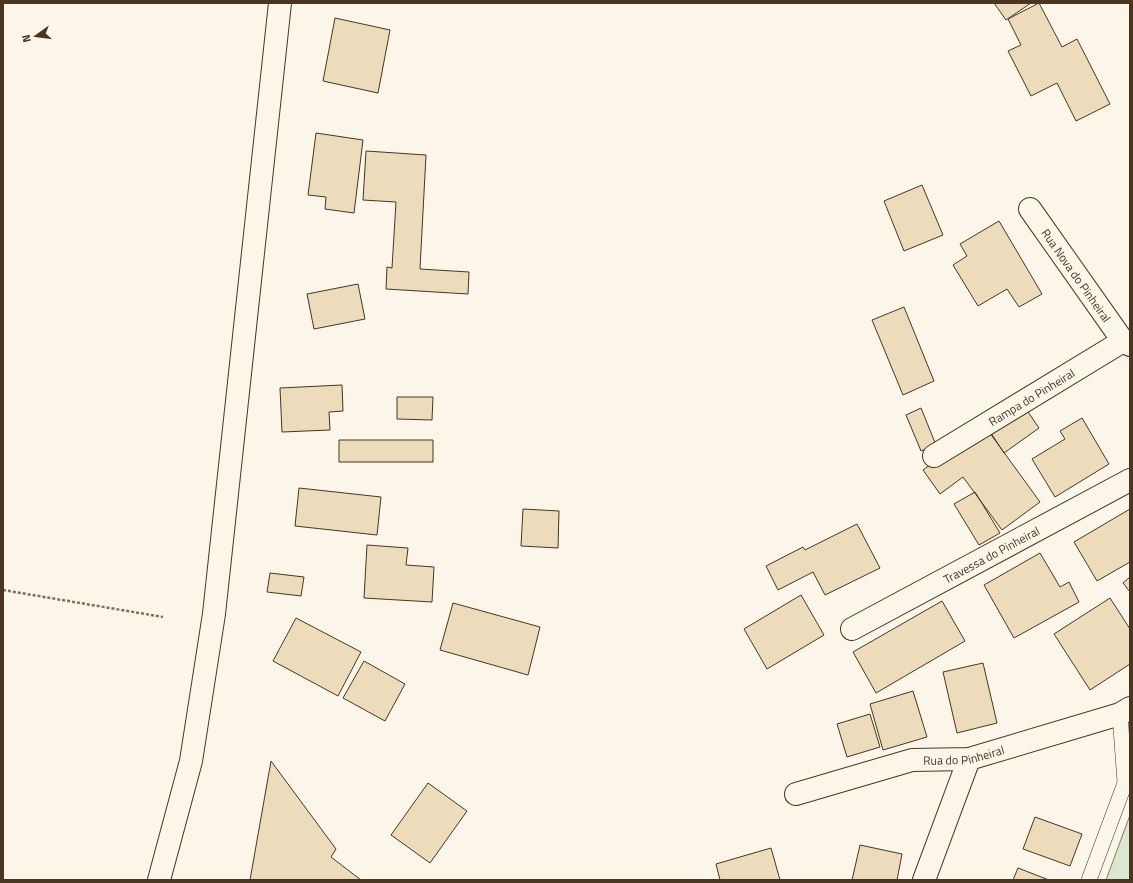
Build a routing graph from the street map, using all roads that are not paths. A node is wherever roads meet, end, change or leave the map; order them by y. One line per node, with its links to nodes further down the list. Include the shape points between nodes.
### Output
1 (280, 3): 10 (street, via 214,614 191,761)
2 (1030, 209): 3 (street, Rua Nova do Pinheiral)
3 (1127, 343): 4 (street, Rampa do Pinheiral)
4 (934, 456)
5 (1130, 480): 6 (street, Travessa do Pinheiral)
6 (852, 629)
7 (1125, 711): 8 (street, Rua do Pinheiral); 12 (lane, via 1125,783)
8 (969, 759): 9 (street, Rua do Pinheiral, via 912,760); 11 (street)
9 (796, 794)
10 (159, 880)
11 (924, 880)
12 (1089, 880)

